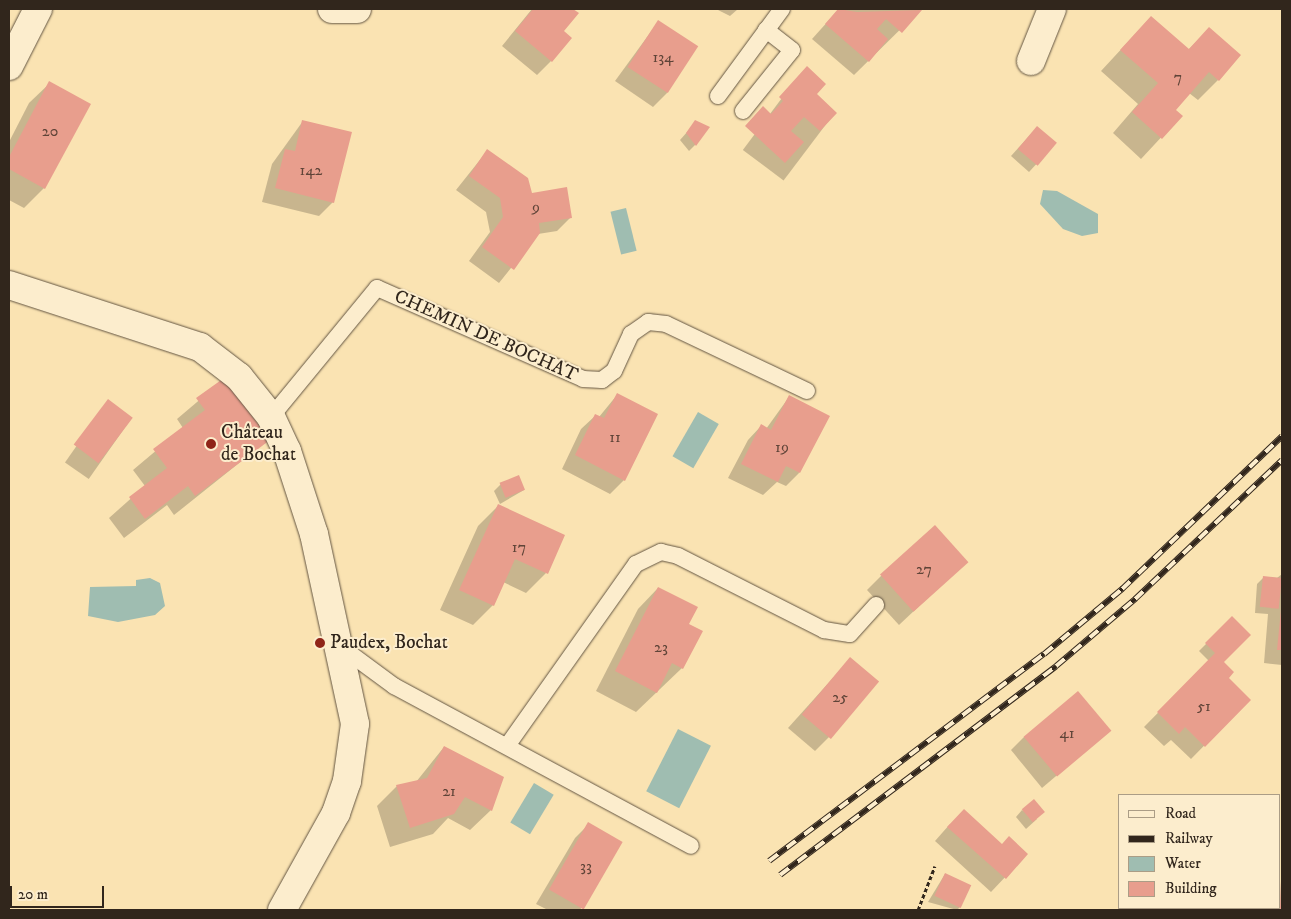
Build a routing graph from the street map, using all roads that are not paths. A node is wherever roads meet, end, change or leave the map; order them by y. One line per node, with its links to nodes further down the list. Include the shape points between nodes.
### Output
1 (38, 9): 8 (street)
2 (332, 9): 3 (street)
3 (357, 9)
4 (782, 9): 6 (lane)
5 (1052, 9): 7 (street)
6 (766, 30): 9 (lane); 10 (lane, via 792,50)
7 (1030, 61)
8 (9, 66)
9 (718, 96)
10 (743, 111)
11 (9, 285): 13 (street, via 200,347 239,377)
12 (807, 391): 13 (lane, CHEMIN DE BOCHAT, via 666,324 648,322 631,334 614,372 602,380 583,379 377,288)
13 (271, 417): 15 (street, via 303,493)
14 (876, 606): 16 (lane, via 850,634 824,630 678,556 661,552 636,564)
15 (337, 644): 16 (lane, via 394,686); 18 (street, via 354,724 347,782 320,847)
16 (507, 746): 17 (lane)
17 (691, 846)
18 (282, 910)

